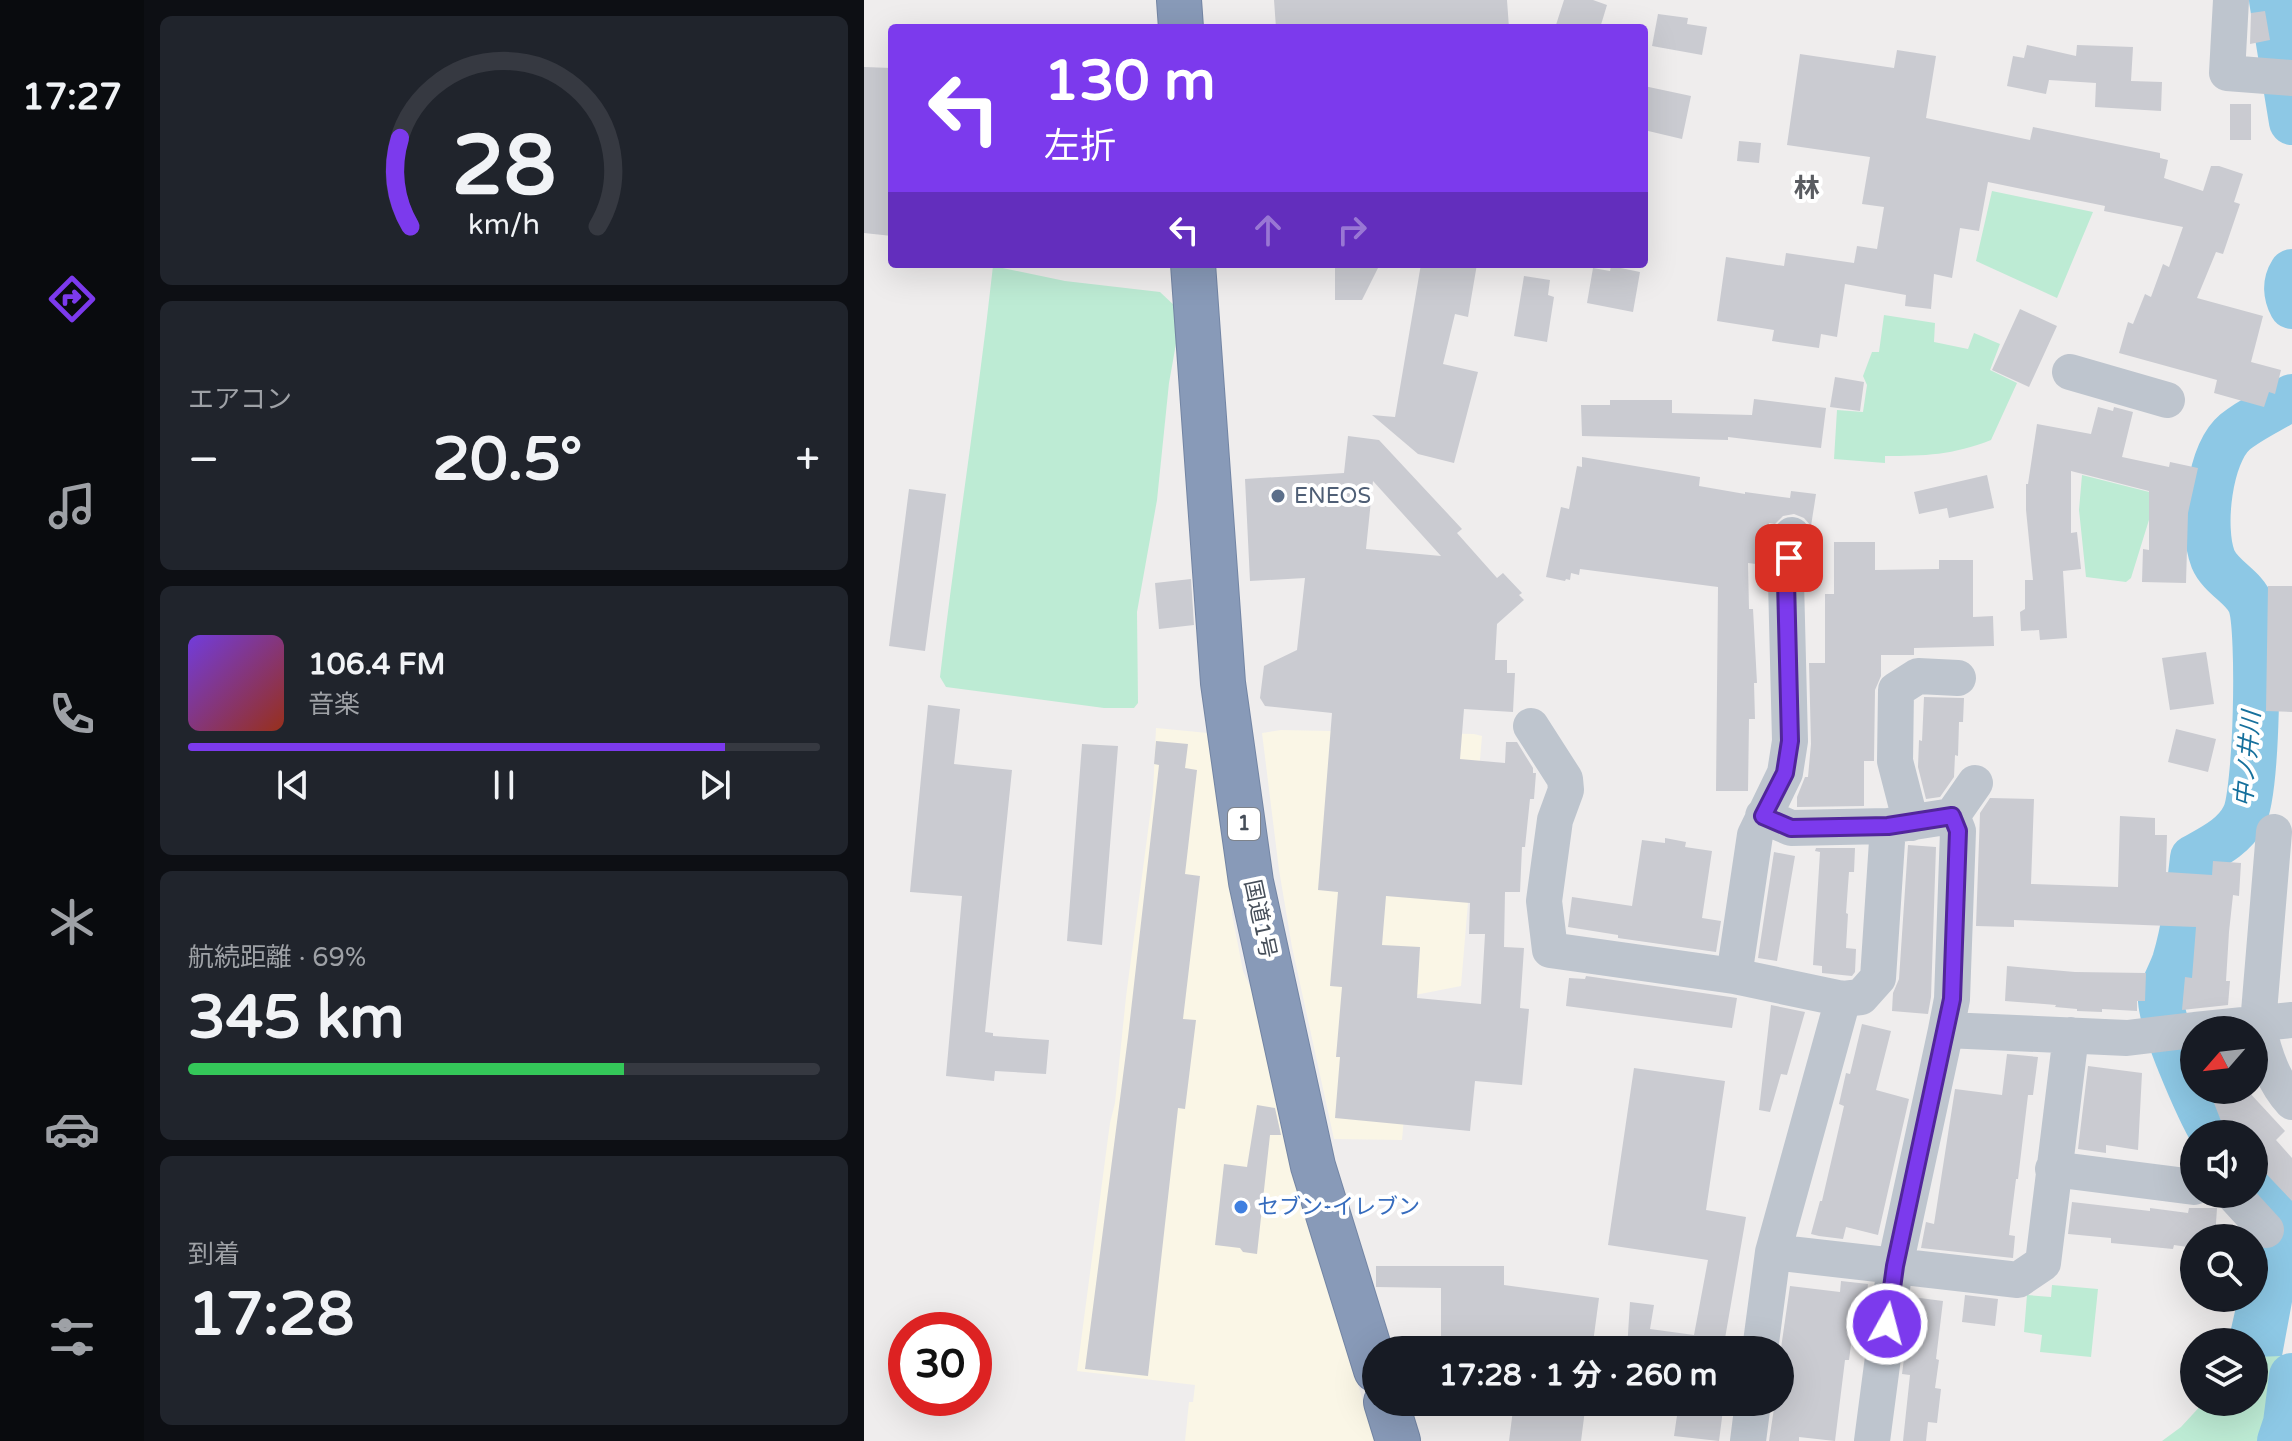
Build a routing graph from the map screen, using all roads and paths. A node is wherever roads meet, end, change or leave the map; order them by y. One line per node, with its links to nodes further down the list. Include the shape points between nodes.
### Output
1 (1179, 0): 3 (highway)
2 (2231, 0): 4 (street, via 2227,73)
3 (1181, 24)
4 (2284, 78)
5 (1193, 268): 29 (highway, 国道1号 / 1, via 1223,683 1251,882 1313,1166)
6 (2070, 372): 7 (street)
7 (2167, 400)
8 (1792, 535): 12 (street, via 1786,581 1790,741 1785,773)
9 (1958, 678): 14 (street, via 1918,676 1896,690)
10 (1531, 726): 16 (street, via 1565,779 1566,790 1555,820 1544,901 1550,950)
11 (1975, 783): 13 (street)
12 (1763, 816): 14 (street, via 1791,828); 16 (street, via 1755,835)
13 (1952, 816): 14 (street); 19 (street, via 1958,831 1952,999)
14 (1900, 824): 17 (street, via 1878,978 1861,997)
15 (2274, 832): 18 (street)
16 (1734, 976): 17 (street)
17 (1843, 999): 27 (street)
18 (2275, 1022): 22 (street, via 2262,1048)
19 (1946, 1030): 21 (street); 28 (street)
20 (2180, 1032): 21 (street, via 2127,1038)
21 (2071, 1035): 23 (street)
22 (2292, 1102)
23 (2053, 1169): 24 (street); 28 (street, via 2043,1263 2018,1280)
24 (2180, 1185)
25 (2246, 1208): 26 (street)
26 (2260, 1224)
27 (1773, 1252): 28 (street); 30 (street)
28 (1895, 1266): 35 (street)
29 (1366, 1336)
30 (1762, 1336)
31 (1390, 1416): 33 (highway)
32 (1751, 1416): 34 (street)
33 (1398, 1441)
34 (1748, 1441)
35 (1872, 1441)

